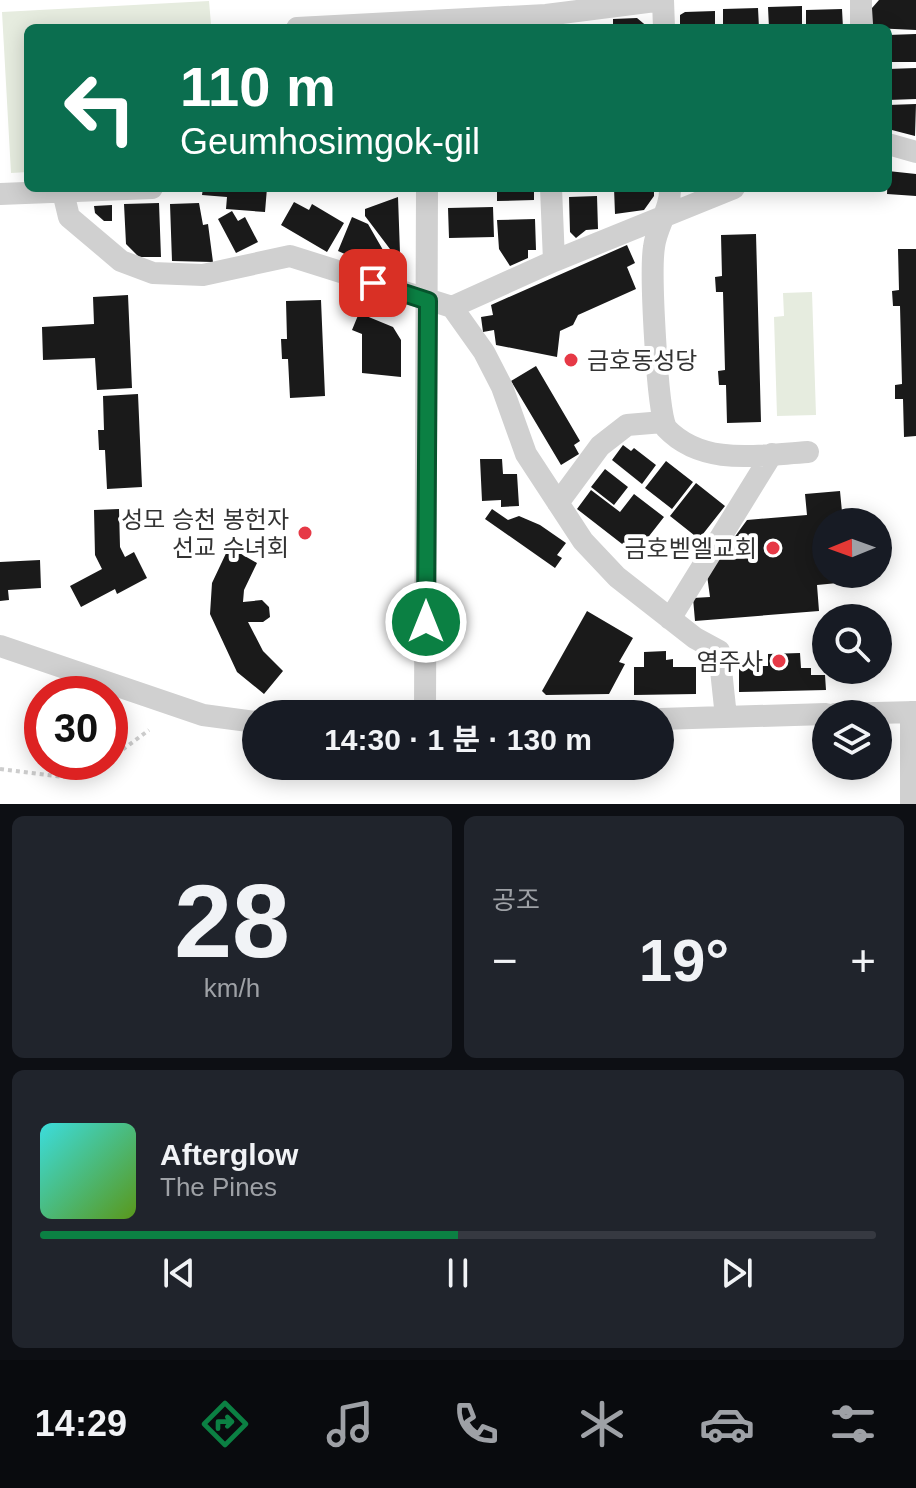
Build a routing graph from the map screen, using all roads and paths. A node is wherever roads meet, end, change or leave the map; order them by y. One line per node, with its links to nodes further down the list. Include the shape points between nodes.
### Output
1 (663, 0): 3 (street); 6 (street)
2 (861, 0): 7 (street)
3 (546, 14): 4 (street)
4 (426, 17): 5 (street)
5 (344, 24)
6 (664, 24)
7 (861, 24)
8 (892, 145): 9 (street)
9 (916, 152)
10 (63, 192): 15 (street); 18 (street, via 69,217 121,261 153,273 203,275 290,256)
11 (427, 192): 18 (street)
12 (551, 192): 17 (street)
13 (670, 192): 16 (street)
14 (724, 192): 16 (street)
15 (0, 194)
16 (663, 217): 17 (street); 20 (street, via 654,247)
17 (554, 261): 19 (street)
18 (428, 301): 19 (street); 26 (street)
19 (452, 307): 23 (street, via 484,352 526,454)
20 (663, 422): 22 (street, via 676,438 711,455); 23 (street, via 627,425 600,446)
21 (808, 452): 22 (street)
22 (772, 454): 24 (street)
23 (558, 503): 24 (street, via 583,541 617,577)
24 (670, 619): 30 (street, via 719,651)
25 (0, 646): 32 (street, via 203,715)
26 (425, 700)
27 (913, 712): 28 (street); 37 (street)
28 (892, 713)
29 (812, 714): 30 (street)
30 (726, 717): 31 (street)
31 (674, 719)
32 (242, 720)
33 (149, 730): 34 (path)
34 (128, 746)
35 (0, 769): 36 (path)
36 (24, 772)
37 (911, 804)

